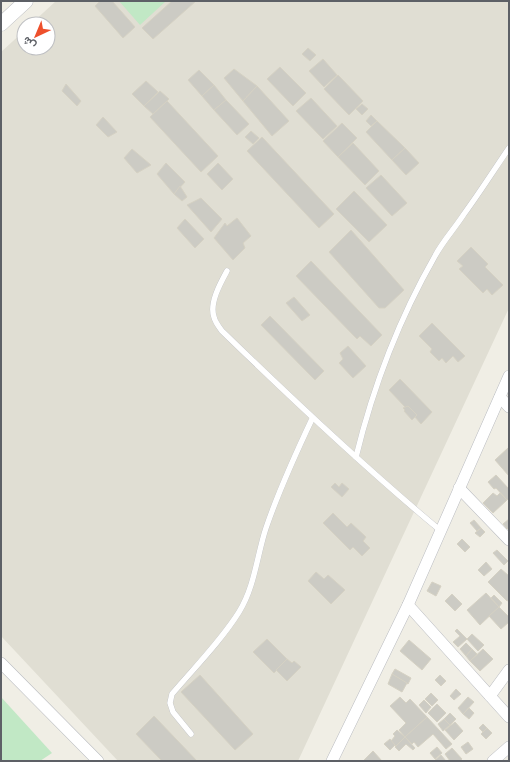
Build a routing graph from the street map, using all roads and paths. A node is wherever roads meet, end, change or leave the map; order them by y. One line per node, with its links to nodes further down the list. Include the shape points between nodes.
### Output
1 (26, 1): 2 (street)
2 (1, 24)
3 (509, 148): 9 (lane, via 420,281 384,366)
4 (227, 271): 8 (lane, via 217,291 213,316 222,331)
5 (509, 376): 6 (street)
6 (500, 397): 7 (street); 10 (street)
7 (509, 407)
8 (312, 419): 9 (lane); 18 (lane, via 284,479 266,529 249,592 239,612 172,694 170,704 173,712)
9 (356, 457): 11 (lane)
10 (460, 488): 11 (street); 12 (street)
11 (441, 531): 13 (street)
12 (509, 540)
13 (408, 605): 16 (street); 20 (street)
14 (1, 663): 21 (street)
15 (509, 670): 16 (street)
16 (490, 696): 17 (street)
17 (509, 717)
18 (191, 734)
19 (509, 747): 22 (street)
20 (336, 759)
21 (98, 761)
22 (493, 761)

